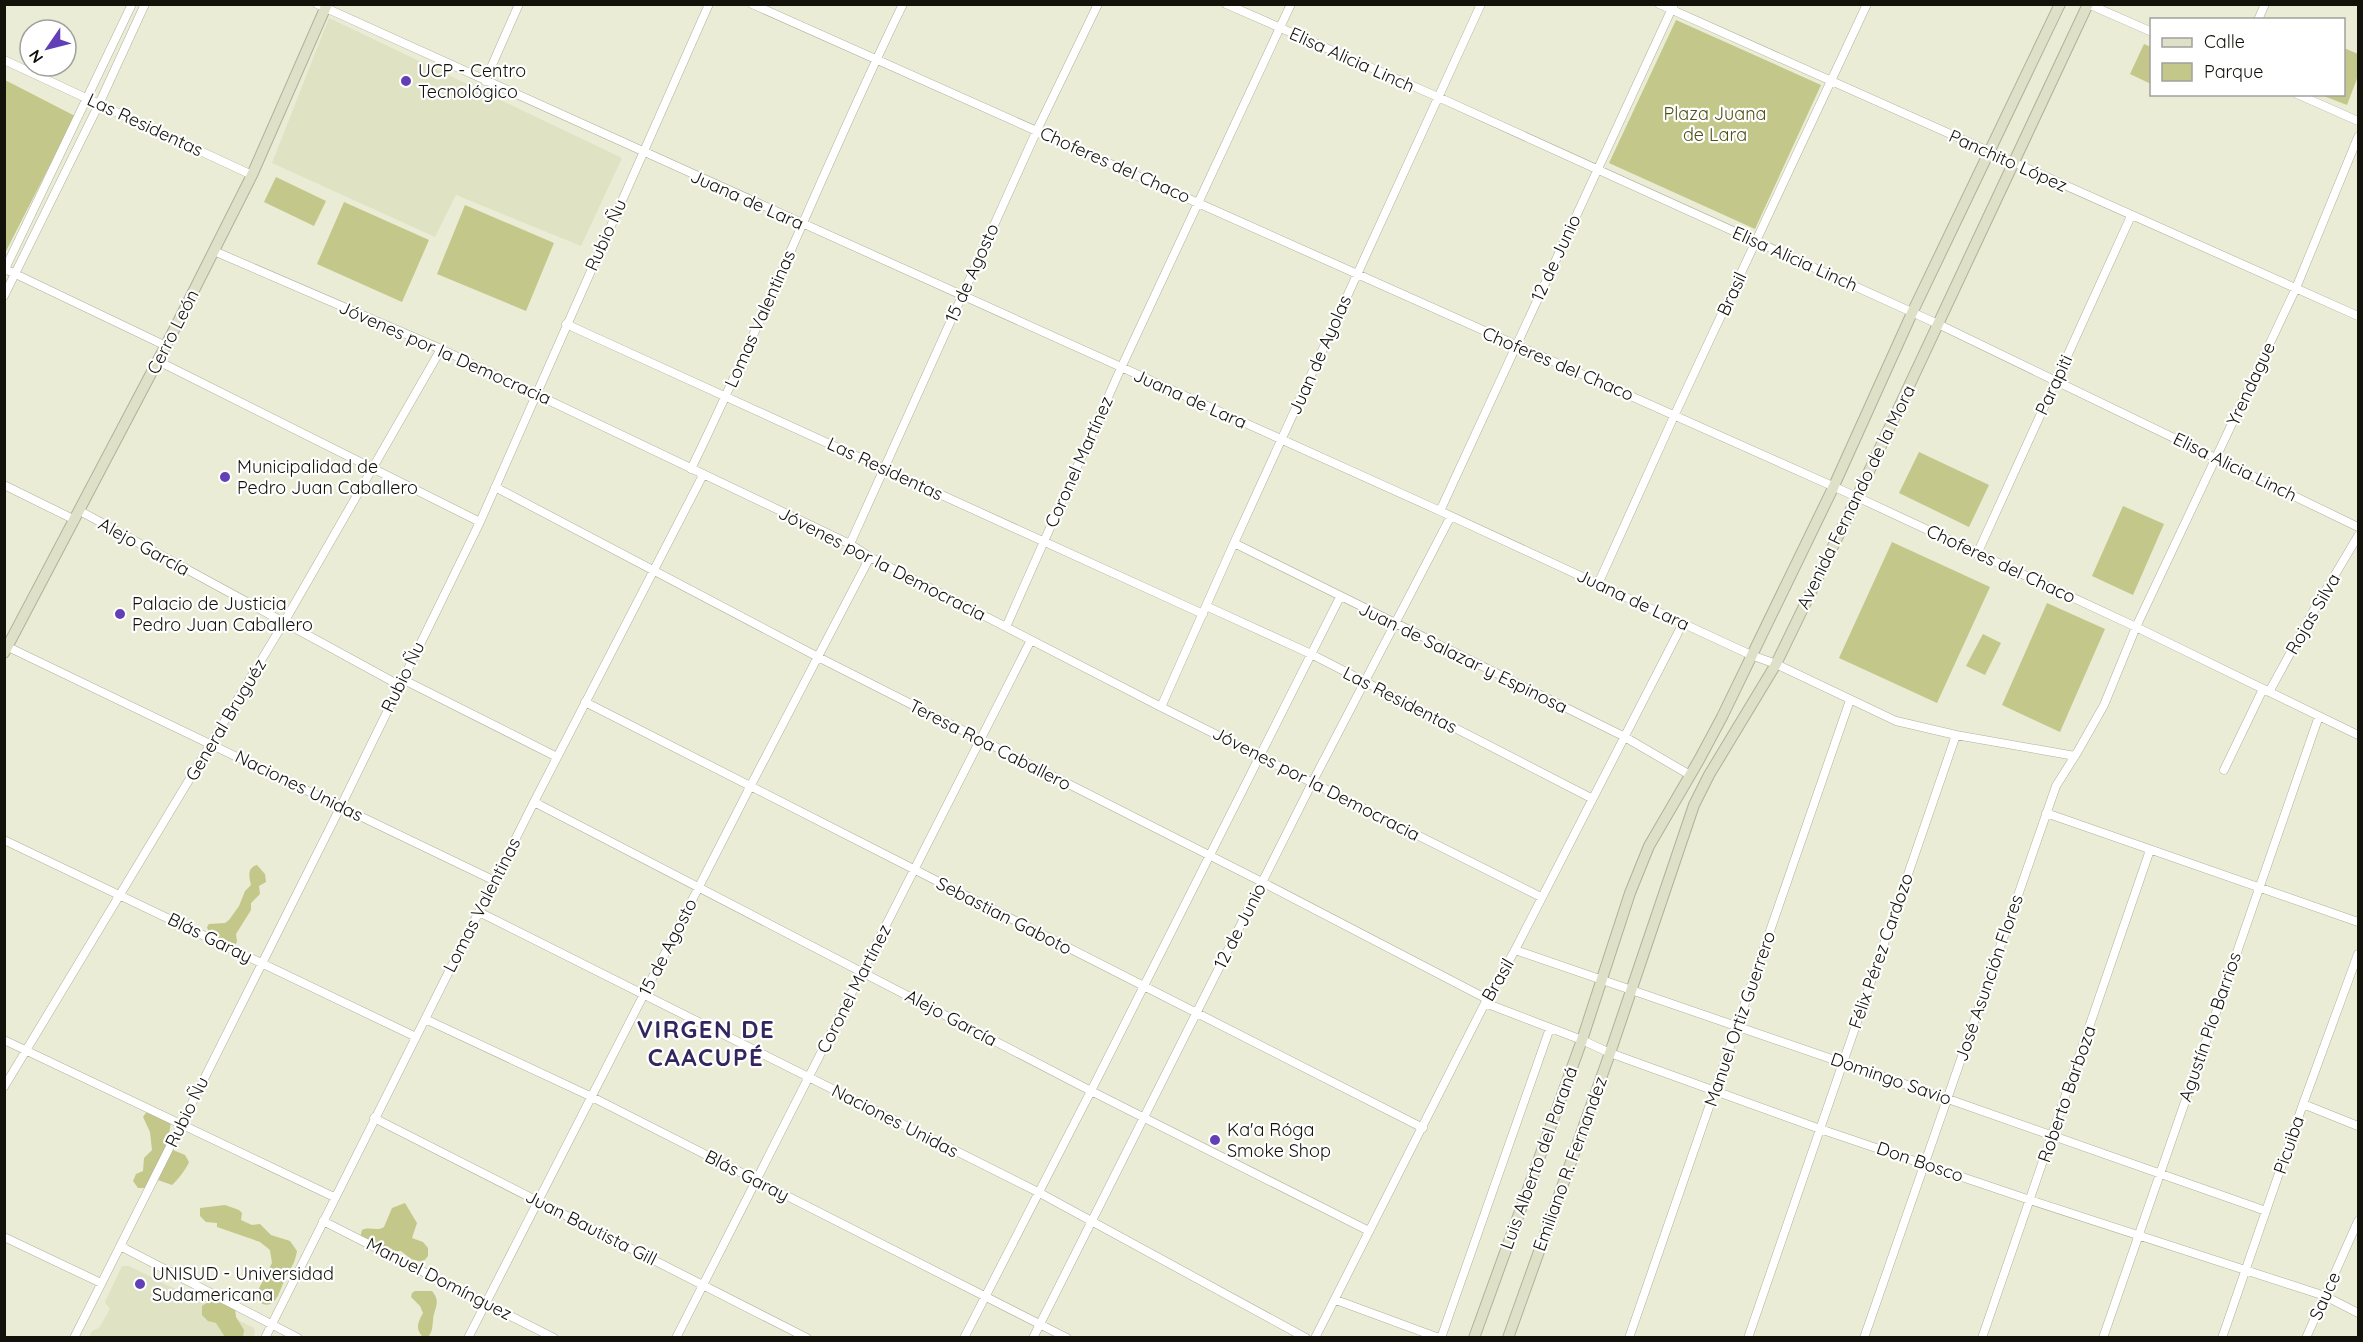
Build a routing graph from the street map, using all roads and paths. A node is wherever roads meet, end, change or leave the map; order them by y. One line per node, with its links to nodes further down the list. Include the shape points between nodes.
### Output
1 (132, 4): 18 (street)
2 (145, 4): 20 (street)
3 (519, 4): 25 (street)
4 (709, 4): 35 (street, Rubio Ñu)
5 (752, 4): 23 (street, Choferes del Chaco)
6 (903, 4): 23 (street, Lomas Valentinas)
7 (1098, 4): 32 (street, 15 de Agosto)
8 (1226, 4): 21 (street, Elisa Alicia Linch)
9 (1291, 4): 21 (street, Coronel Martínez)
10 (1481, 4): 28 (street, Juan de Ayolas)
11 (1659, 4): 17 (street, Panchito López)
12 (1867, 4): 26 (street, Brasil)
13 (2060, 4): 36 (main road, Avenida Fernando de la Mora)
14 (2088, 4): 22 (street); 38 (main road, Avenida Fernando de la Mora)
15 (2265, 4): 19 (street)
16 (323, 6): 25 (street, Juana de Lara); 40 (main road, Cerro León)
17 (1673, 7): 26 (street, Panchito López); 39 (street, 12 de Junio)
18 (125, 18): 20 (street); 29 (street)
19 (2259, 18)
20 (136, 22): 30 (street)
21 (1280, 28): 28 (street, Elisa Alicia Linch); 41 (street, Coronel Martínez)
22 (2150, 32)
23 (876, 59): 32 (street, Choferes del Chaco); 43 (street, Lomas Valentinas)
24 (4, 60): 29 (street, Las Residentas)
25 (485, 81): 35 (street, Juana de Lara)
26 (1830, 81): 36 (street, Panchito López); 44 (street, Brasil)
27 (2302, 96): 31 (street)
28 (1438, 97): 39 (street, Elisa Alicia Linch); 48 (street, Juan de Ayolas)
29 (88, 99): 30 (street, Las Residentas); 34 (street)
30 (99, 104): 37 (street); 40 (street, Las Residentas)
31 (2358, 121)
32 (1037, 130): 41 (street, Choferes del Chaco); 51 (street, 15 de Agosto)
33 (2358, 137): 49 (street, Yrendague)
34 (63, 151): 37 (street); 46 (street)
35 (644, 153): 43 (street, Juana de Lara); 54 (street, Rubio Ñu)
36 (1988, 153): 38 (street, Panchito López); 52 (main road, Avenida Fernando de la Mora)
37 (73, 156): 47 (street)
38 (2012, 163): 42 (street, Panchito López); 55 (main road, Avenida Fernando de la Mora)
39 (1597, 170): 44 (street, Elisa Alicia Linch); 57 (street, 12 de Junio)
40 (252, 175): 45 (main road, Cerro León)
41 (1198, 202): 48 (street, Choferes del Chaco); 60 (street, Coronel Martínez)
42 (2131, 216): 49 (street, Panchito López); 61 (street, Parapiti)
43 (801, 224): 51 (street, Juana de Lara); 63 (street, Lomas Valentinas)
44 (1756, 241): 52 (street, Elisa Alicia Linch); 64 (street, Brasil)
45 (214, 251): 56 (main road, Cerro León); 58 (street, Jóvenes por la Democracia)
46 (5, 270): 47 (street)
47 (15, 274): 50 (street); 56 (street)
48 (1356, 274): 57 (street, Choferes del Chaco); 65 (street, Juan de Ayolas)
49 (2296, 288): 53 (street, Panchito López); 66 (street, Yrendague)
50 (4, 296)
51 (962, 296): 60 (street, Juana de Lara); 68 (street, 15 de Agosto)
52 (1912, 313): 55 (street, Elisa Alicia Linch); 73 (main road, Avenida Fernando de la Mora)
53 (2358, 316)
54 (566, 324): 62 (street, Rubio Ñu); 63 (street, Las Residentas)
55 (1938, 324): 61 (street, Elisa Alicia Linch); 74 (main road, Avenida Fernando de la Mora)
56 (166, 346): 59 (main road, Cerro León)
57 (1515, 346): 64 (street, Choferes del Chaco); 75 (street, 12 de Junio)
58 (441, 349): 62 (street, Jóvenes por la Democracia); 67 (street, General Bruguéz)
59 (158, 361): 67 (street); 76 (main road, Cerro León)
60 (1121, 368): 65 (street, Juana de Lara); 81 (street, Coronel Martínez)
61 (2057, 380): 66 (street, Elisa Alicia Linch); 84 (street, Parapiti)
62 (536, 394): 69 (street, Jóvenes por la Democracia); 72 (street, Rubio Ñu)
63 (726, 397): 68 (street, Las Residentas); 69 (street, Lomas Valentinas)
64 (1675, 414): 73 (street, Choferes del Chaco); 87 (street, Brasil)
65 (1281, 441): 75 (street, Juana de Lara); 82 (street, Juan de Ayolas)
66 (2216, 458): 79 (street, Elisa Alicia Linch); 94 (street, Yrendague)
67 (374, 468): 78 (street); 91 (street, General Bruguéz)
68 (885, 468): 81 (street, Las Residentas); 83 (street, 15 de Agosto)
69 (691, 469): 70 (street, Jóvenes por la Democracia)
70 (703, 475): 83 (street, Jóvenes por la Democracia); 86 (street, Lomas Valentinas)
71 (4, 485): 76 (street, Alejo García)
72 (495, 487): 78 (street, Rubio Ñu); 86 (street, Teresa Roa Caballero)
73 (1833, 488): 74 (street, Choferes del Chaco); 98 (main road, Avenida Fernando de la Mora)
74 (1857, 497): 84 (street, Choferes del Chaco); 100 (main road, Avenida Fernando de la Mora)
75 (1440, 511): 77 (street, Juana de Lara)
76 (77, 515): 91 (street, Alejo García); 96 (main road, Cerro León)
77 (1450, 516): 87 (street, Juana de Lara); 92 (street, 12 de Junio)
78 (480, 522): 101 (street, Rubio Ñu)
79 (2358, 527)
80 (2358, 536): 103 (street, Rojas Silva)
81 (1042, 542): 89 (street, Las Residentas); 93 (street, Coronel Martínez)
82 (1234, 543): 88 (street, Juan de Salazar y Espinosa); 89 (street, Juan de Ayolas)
83 (850, 544): 85 (street, Jóvenes por la Democracia)
84 (1977, 554): 94 (street, Choferes del Chaco)
85 (870, 558): 93 (street, Jóvenes por la Democracia); 99 (street, 15 de Agosto)
86 (653, 569): 99 (street, Teresa Roa Caballero); 105 (street, Lomas Valentinas)
87 (1598, 584): 90 (street, Juana de Lara)
88 (1340, 597): 92 (street, Juan de Salazar y Espinosa); 97 (street)
89 (1205, 610): 97 (street, Las Residentas); 106 (street, Juan de Ayolas)
90 (1683, 623): 98 (street, Juana de Lara); 110 (street, Brasil)
91 (283, 624): 101 (street, Alejo García); 112 (street, General Bruguéz)
92 (1394, 624): 102 (street, 12 de Junio); 110 (street, Juan de Salazar y Espinosa)
93 (1006, 627): 95 (street, Jóvenes por la Democracia)
94 (2136, 627): 103 (street, Choferes del Chaco); 114 (street, José Asunción Flores, via 2104,705)
95 (1031, 640): 106 (street, Jóvenes por la Democracia); 111 (street, Coronel Martínez)
96 (6, 648): 112 (street, Naciones Unidas)
97 (1311, 654): 102 (street, Las Residentas); 113 (street)
98 (1751, 655): 100 (street, Juana de Lara); 117 (main road, Avenida Fernando de la Mora)
99 (818, 657): 111 (street, Teresa Roa Caballero); 119 (street, 15 de Agosto)
100 (1776, 664): 104 (street, Juana de Lara); 142 (main road, Avenida Fernando de la Mora, via 1694,805)
101 (400, 682): 115 (street, Alejo García); 122 (street, Rubio Ñu)
102 (1365, 682): 118 (street, 12 de Junio); 120 (street, Las Residentas)
103 (2266, 691): 107 (street, Choferes del Chaco); 116 (street, Rojas Silva)
104 (1850, 700): 108 (street, Juana de Lara, via 1885,717); 147 (street, Manuel Ortiz Guerrero)
105 (585, 702): 115 (street, Lomas Valentinas); 119 (street, Sebastian Gaboto)
106 (1161, 707): 113 (street, Jóvenes por la Democracia)
107 (2319, 716): 109 (street, Choferes del Chaco); 131 (street, Agustín Pío Barrios)
108 (1956, 735): 114 (street, Juana de Lara); 154 (street, Félix Pérez Cardozo)
109 (2358, 735)
110 (1623, 736): 117 (street, Juan de Salazar y Espinosa); 120 (street, Brasil)
111 (981, 740): 126 (street, Teresa Roa Caballero); 127 (street, Coronel Martínez)
112 (211, 743): 122 (street, Naciones Unidas); 132 (street, General Bruguéz)
113 (1260, 756): 118 (street, Jóvenes por la Democracia); 126 (street)
114 (2075, 756): 123 (street, José Asunción Flores, via 2056,786)
115 (558, 757): 121 (street, Lomas Valentinas)
116 (2224, 770)
117 (1690, 775): 140 (main road, Avenida Fernando de la Mora, via 1649,846)
118 (1313, 782): 129 (street, 12 de Junio); 133 (street, Jóvenes por la Democracia)
119 (751, 785): 127 (street, Sebastian Gaboto); 130 (street, 15 de Agosto)
120 (1591, 798): 133 (street, Brasil)
121 (534, 802): 128 (street, Lomas Valentinas); 130 (street, Alejo García)
122 (340, 806): 128 (street, Naciones Unidas); 138 (street, Rubio Ñu)
123 (2046, 813): 125 (street); 160 (street, José Asunción Flores)
124 (4, 840): 132 (street, Blás Garay)
125 (2150, 850): 131 (street); 168 (street, Roberto Barboza)
126 (1209, 856): 129 (street, Teresa Roa Caballero); 141 (street)
127 (914, 871): 139 (street, Coronel Martínez); 141 (street, Sebastian Gaboto)
128 (495, 881): 134 (street, Lomas Valentinas)
129 (1262, 882): 144 (street, Teresa Roa Caballero); 145 (street, 12 de Junio)
130 (699, 888): 139 (street, Alejo García); 143 (street, 15 de Agosto)
131 (2259, 888): 135 (street); 170 (street, Agustín Pío Barrios)
132 (122, 895): 138 (street, Blás Garay); 152 (street, General Bruguéz)
133 (1541, 897): 136 (street, Brasil)
134 (479, 912): 143 (street, Naciones Unidas); 146 (street, Lomas Valentinas)
135 (2358, 922)
136 (1515, 950): 140 (street, Domingo Savio); 144 (street, Brasil)
137 (2358, 954): 161 (street, Picuiba)
138 (261, 963): 149 (street, Blás Garay); 164 (street, Rubio Ñu)
139 (863, 972): 155 (street, Coronel Martínez); 158 (street, Alejo García)
140 (1603, 979): 142 (street, Domingo Savio); 151 (main road, Luis Alberto del Paraná)
141 (1143, 987): 145 (street, Sebastian Gaboto); 158 (street)
142 (1632, 990): 147 (street, Domingo Savio); 153 (main road, Emiliano R. Fernandez)
143 (644, 995): 155 (street, Naciones Unidas); 159 (street, 15 de Agosto)
144 (1486, 1001): 148 (street, Don Bosco); 166 (street, Brasil)
145 (1196, 1013): 163 (street, 12 de Junio); 166 (street, Sebastian Gaboto)
146 (425, 1019): 149 (street, Lomas Valentinas); 159 (street, Blás Garay)
147 (1737, 1027): 154 (street, Domingo Savio); 157 (street, Manuel Ortiz Guerrero)
148 (1550, 1028): 151 (street, Don Bosco); 206 (street)
149 (416, 1037): 162 (street, Lomas Valentinas)
150 (4, 1040): 152 (street)
151 (1582, 1040): 153 (street, Don Bosco); 207 (main road, Luis Alberto del Paraná)
152 (27, 1051): 156 (street, General Bruguéz); 164 (street)
153 (1610, 1053): 157 (street, Don Bosco); 208 (main road, Emiliano R. Fernandez)
154 (1842, 1062): 160 (street, Domingo Savio); 167 (street, Félix Pérez Cardozo)
155 (809, 1078): 171 (street, Coronel Martínez); 172 (street, Naciones Unidas)
156 (4, 1087)
157 (1715, 1090): 167 (street, Don Bosco); 209 (street, Manuel Ortiz Guerrero)
158 (1091, 1091): 163 (street, Alejo García); 172 (street)
159 (592, 1097): 171 (street, Blás Garay); 175 (street, 15 de Agosto)
160 (1948, 1098): 168 (street, Domingo Savio); 169 (street, José Asunción Flores)
161 (2303, 1104): 165 (street); 176 (street, Picuiba)
162 (374, 1118): 173 (street, Lomas Valentinas); 175 (street, Juan Bautista Gill)
163 (1144, 1118): 178 (street, 12 de Junio); 180 (street, Alejo García)
164 (181, 1124): 173 (street); 183 (street, Rubio Ñu)
165 (2358, 1126)
166 (1423, 1128): 180 (street, Brasil)
167 (1820, 1129): 169 (street, Don Bosco); 210 (street, Félix Pérez Cardozo)
168 (2053, 1135): 170 (street, Domingo Savio); 174 (street, Roberto Barboza)
169 (1925, 1164): 174 (street, Don Bosco); 211 (street, José Asunción Flores)
170 (2159, 1173): 176 (street, Domingo Savio); 182 (street, Agustín Pío Barrios)
171 (756, 1181): 186 (street, Coronel Martínez); 187 (street, Blás Garay)
172 (1038, 1192): 178 (street, Naciones Unidas); 187 (street)
173 (334, 1197): 177 (street, Lomas Valentinas)
174 (2030, 1200): 182 (street, Don Bosco); 212 (street, Roberto Barboza)
175 (538, 1201): 186 (street, Juan Bautista Gill); 190 (street, 15 de Agosto)
176 (2266, 1211): 184 (street, Picuiba)
177 (323, 1221): 190 (street, Manuel Domínguez); 192 (street, Lomas Valentinas)
178 (1093, 1221): 193 (street, 12 de Junio); 204 (street, Naciones Unidas)
179 (2358, 1221): 188 (street, Sauce)
180 (1369, 1231): 189 (street, Brasil)
181 (4, 1237): 185 (street)
182 (2139, 1237): 184 (street, Don Bosco); 213 (street, Agustín Pío Barrios)
183 (120, 1246): 185 (street, Rubio Ñu); 192 (street)
184 (2246, 1270): 188 (street, Don Bosco); 214 (street, Picuiba)
185 (101, 1283): 194 (street, Rubio Ñu)
186 (703, 1285): 199 (street, Coronel Martínez); 200 (street, Juan Bautista Gill)
187 (985, 1296): 193 (street, Blás Garay); 201 (street)
188 (2325, 1296): 191 (street, Don Bosco); 215 (street, Sauce)
189 (1336, 1299): 205 (street, Brasil); 206 (street)
190 (485, 1303): 197 (street, 15 de Agosto); 198 (street, Manuel Domínguez)
191 (2358, 1312)
192 (272, 1324): 195 (street, Lomas Valentinas); 196 (street)
193 (1041, 1324): 202 (street, 12 de Junio); 203 (street, Blás Garay)
194 (74, 1338)
195 (265, 1338)
196 (297, 1338)
197 (468, 1338)
198 (554, 1338)
199 (676, 1338)
200 (807, 1338)
201 (964, 1338)
202 (1033, 1338)
203 (1067, 1338)
204 (1306, 1338)
205 (1315, 1338)
206 (1440, 1338)
207 (1474, 1338)
208 (1508, 1338)
209 (1629, 1338)
210 (1748, 1338)
211 (1864, 1338)
212 (1982, 1338)
213 (2103, 1338)
214 (2222, 1338)
215 (2306, 1338)

